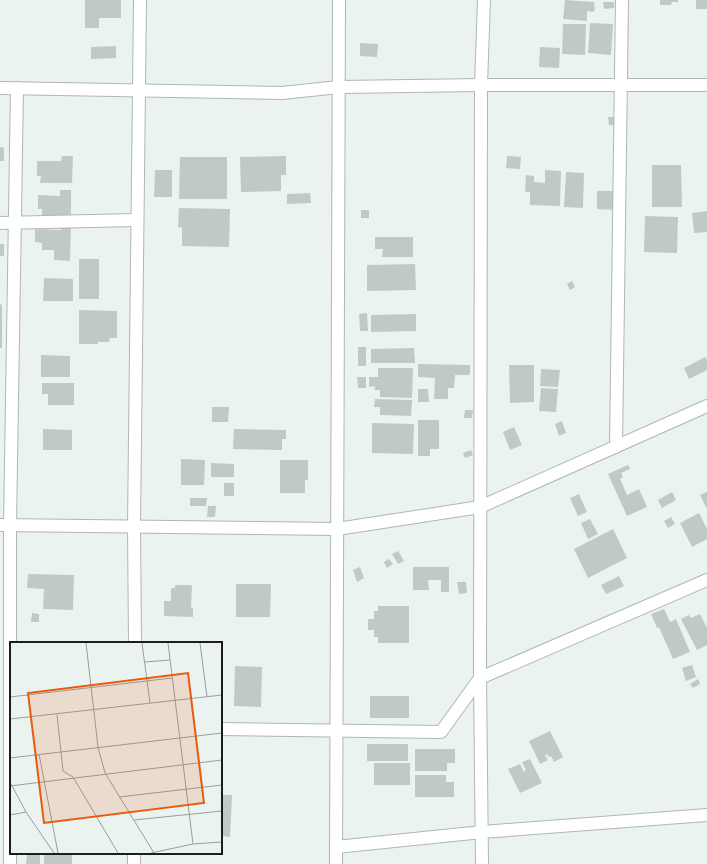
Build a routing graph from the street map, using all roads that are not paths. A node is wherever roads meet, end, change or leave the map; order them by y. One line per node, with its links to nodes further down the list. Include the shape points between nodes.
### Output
1 (140, 0): 11 (street)
2 (339, 0): 8 (street)
3 (484, 0): 5 (street)
4 (622, 0): 6 (street)
5 (481, 85): 6 (street); 8 (street); 17 (street)
6 (622, 85): 7 (street); 16 (street)
7 (707, 85)
8 (339, 87): 11 (street, via 282,93); 20 (street)
9 (0, 88): 10 (street)
10 (17, 88): 11 (street); 14 (street)
11 (139, 90): 12 (street)
12 (138, 220): 14 (street); 19 (street)
13 (0, 222): 14 (street)
14 (15, 222): 18 (street)
15 (707, 406): 16 (street)
16 (616, 447): 17 (street)
17 (480, 507): 20 (street); 23 (street)
18 (5, 525): 19 (street); 29 (street)
19 (134, 526): 20 (street); 22 (street)
20 (337, 529): 25 (street)
21 (707, 580): 23 (street)
22 (135, 642)
23 (480, 678): 25 (street, via 441,732); 27 (street)
24 (222, 728): 25 (street)
25 (336, 730): 28 (street)
26 (707, 814): 27 (street)
27 (482, 832): 28 (street); 31 (street)
28 (336, 847): 30 (street)
29 (10, 864)
30 (336, 864)
31 (482, 864)

